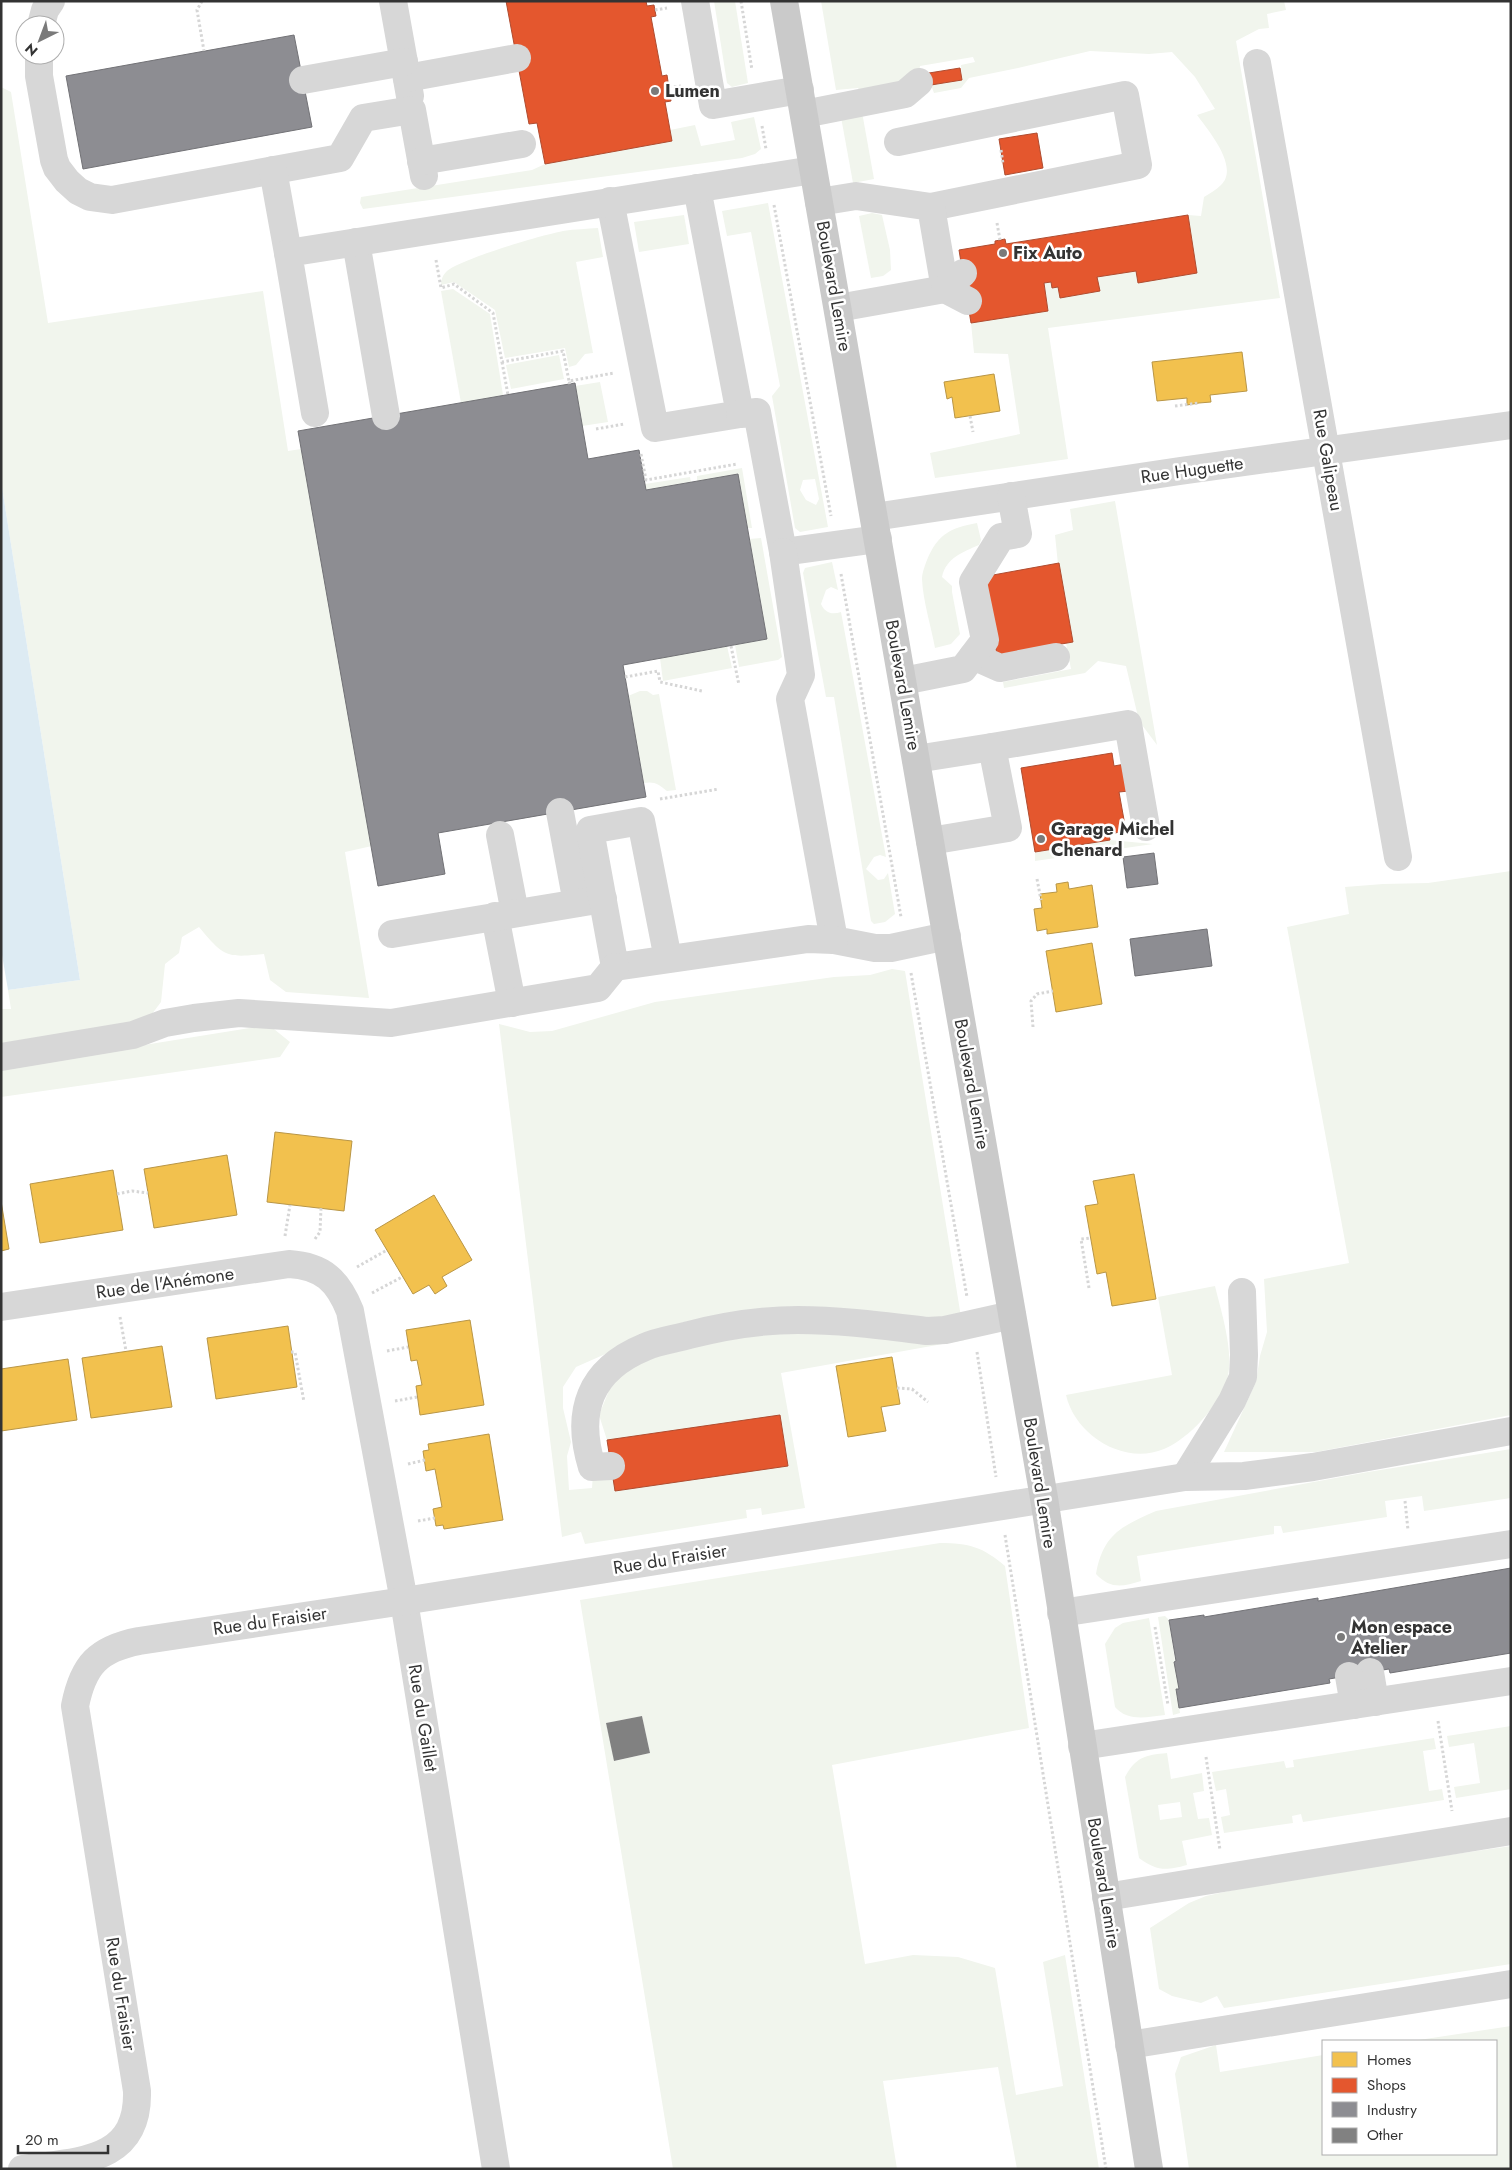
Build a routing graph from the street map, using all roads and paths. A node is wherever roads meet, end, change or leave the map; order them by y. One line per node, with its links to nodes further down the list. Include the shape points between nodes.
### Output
1 (51, 1): 7 (street)
2 (202, 1): 8 (path, via 197,10)
3 (393, 1): 12 (street)
4 (695, 1): 16 (street, via 713,105)
5 (741, 1): 13 (path)
6 (784, 1): 16 (main road, Boulevard Lemire)
7 (44, 15)
8 (204, 51)
9 (517, 58): 12 (street)
10 (1258, 64): 46 (street, Rue Galipeau)
11 (39, 65): 22 (street, via 54,160 67,181 90,197 112,200)
12 (405, 70): 14 (street); 17 (street)
13 (753, 73)
14 (303, 80)
15 (919, 82): 16 (street, via 905,94)
16 (802, 102): 23 (main road, Boulevard Lemire)
17 (412, 110): 20 (street, via 423,168); 22 (street, via 362,118 340,158)
18 (762, 124): 21 (path)
19 (898, 142): 28 (street, via 1125,95 1138,165)
20 (522, 144)
21 (766, 147)
22 (273, 170): 30 (street)
23 (813, 170): 24 (street); 27 (main road, Boulevard Lemire)
24 (697, 188): 25 (street); 39 (street)
25 (610, 202): 29 (street); 39 (street, via 655,428)
26 (774, 202): 50 (path)
27 (819, 202): 28 (street, via 856,196); 32 (main road, Boulevard Lemire)
28 (931, 207): 32 (street, via 959,288)
29 (356, 242): 30 (street); 40 (street)
30 (288, 253): 38 (street)
31 (441, 288): 33 (path, via 454,284 493,312)
32 (838, 308): 51 (main road, Boulevard Lemire)
33 (502, 362): 34 (path, via 563,351 569,382); 35 (path)
34 (598, 376)
35 (508, 395)
36 (1200, 403): 37 (path)
37 (1175, 406)
38 (315, 413)
39 (740, 414): 52 (street, via 756,412)
40 (386, 416)
41 (970, 416): 45 (path)
42 (628, 424): 44 (path)
43 (1511, 425): 46 (street, Rue Huguette)
44 (596, 429)
45 (973, 432)
46 (1327, 450): 49 (street, Rue Huguette); 69 (street, Rue Galipeau)
47 (641, 451): 48 (path, via 646,480)
48 (745, 462)
49 (1011, 496): 51 (street, Rue Huguette); 55 (street, via 1018,534 1002,537 973,582 985,640)
50 (833, 525)
51 (876, 528): 52 (street, Rue Huguette); 58 (main road, Boulevard Lemire)
52 (783, 552): 77 (street, via 801,675 790,699)
53 (840, 572): 73 (path)
54 (731, 646): 59 (path)
55 (973, 656): 56 (street, via 1000,668); 58 (street, via 963,669)
56 (1056, 658)
57 (625, 678): 60 (path, via 658,671 660,682)
58 (903, 681): 62 (main road, Boulevard Lemire)
59 (739, 685)
60 (702, 691)
61 (992, 747): 62 (street); 66 (street, via 1128,724); 68 (street, via 1019,827)
62 (916, 759): 68 (main road, Boulevard Lemire)
63 (719, 789): 64 (path)
64 (657, 800)
65 (560, 812): 72 (street)
66 (1146, 827)
67 (500, 835): 74 (street)
68 (930, 841): 76 (main road, Boulevard Lemire)
69 (1398, 857)
70 (1037, 879): 71 (path)
71 (1041, 900)
72 (590, 901): 74 (street); 78 (street, via 590,830 641,821); 79 (street)
73 (899, 910)
74 (505, 915): 75 (street); 82 (street)
75 (392, 934)
76 (946, 936): 77 (street, via 891,948); 93 (main road, Boulevard Lemire)
77 (834, 940): 78 (street, via 808,939)
78 (668, 959): 79 (street)
79 (615, 967): 82 (street, via 598,988)
80 (911, 972): 91 (path)
81 (1053, 991): 83 (path, via 1037,994 1031,1001)
82 (512, 1003): 84 (street, via 391,1024 239,1013 194,1018 133,1035)
83 (1033, 1027)
84 (1, 1058)
85 (148, 1193): 86 (path, via 132,1190)
86 (117, 1194)
87 (1090, 1238): 89 (path, via 1081,1239)
88 (327, 1275): 92 (street, Rue de l'Anémone, via 315,1268 289,1264); 108 (street, Rue du Gaillet, via 346,1298 350,1310)
89 (1090, 1288)
90 (1242, 1292): 101 (street, via 1242,1377 1232,1401)
91 (967, 1300)
92 (1, 1307)
93 (1012, 1315): 102 (street, via 946,1330 927,1331 799,1320 760,1322 704,1331 646,1346 619,1361 600,1378 587,1403 585,1430 600,1460 579,1463); 103 (main road, Boulevard Lemire)
94 (976, 1347): 99 (path)
95 (292, 1352): 97 (path, via 295,1352)
96 (897, 1388): 98 (path, via 912,1390)
97 (304, 1402)
98 (928, 1402)
99 (990, 1429)
100 (1511, 1431): 101 (street, Rue du Fraisier, via 1313,1467 1244,1476)
101 (1185, 1476): 103 (street, Rue du Fraisier)
102 (582, 1482)
103 (1044, 1498): 108 (street, Rue du Fraisier); 109 (main road, Boulevard Lemire)
104 (1405, 1501): 105 (path)
105 (1408, 1532)
106 (1511, 1544): 109 (street)
107 (1012, 1576): 126 (path)
108 (404, 1601): 124 (street, Rue du Fraisier, via 118,1645 102,1653 88,1670 78,1688 75,1706 138,2106 127,2136 104,2154); 125 (street, Rue du Gaillet)
109 (1061, 1613): 116 (main road, Boulevard Lemire)
110 (1154, 1618): 114 (path)
111 (1359, 1674): 113 (street)
112 (1511, 1681): 113 (street)
113 (1364, 1703): 116 (street)
114 (1169, 1715)
115 (1440, 1737): 118 (path)
116 (1082, 1746): 121 (main road, Boulevard Lemire)
117 (1205, 1755): 120 (path)
118 (1450, 1798)
119 (1511, 1831): 121 (street)
120 (1218, 1835)
121 (1106, 1897): 123 (main road, Boulevard Lemire)
122 (1511, 1984): 123 (street)
123 (1129, 2045): 127 (main road, Boulevard Lemire)
124 (22, 2169)
125 (496, 2169)
126 (1106, 2169)
127 (1149, 2169)

